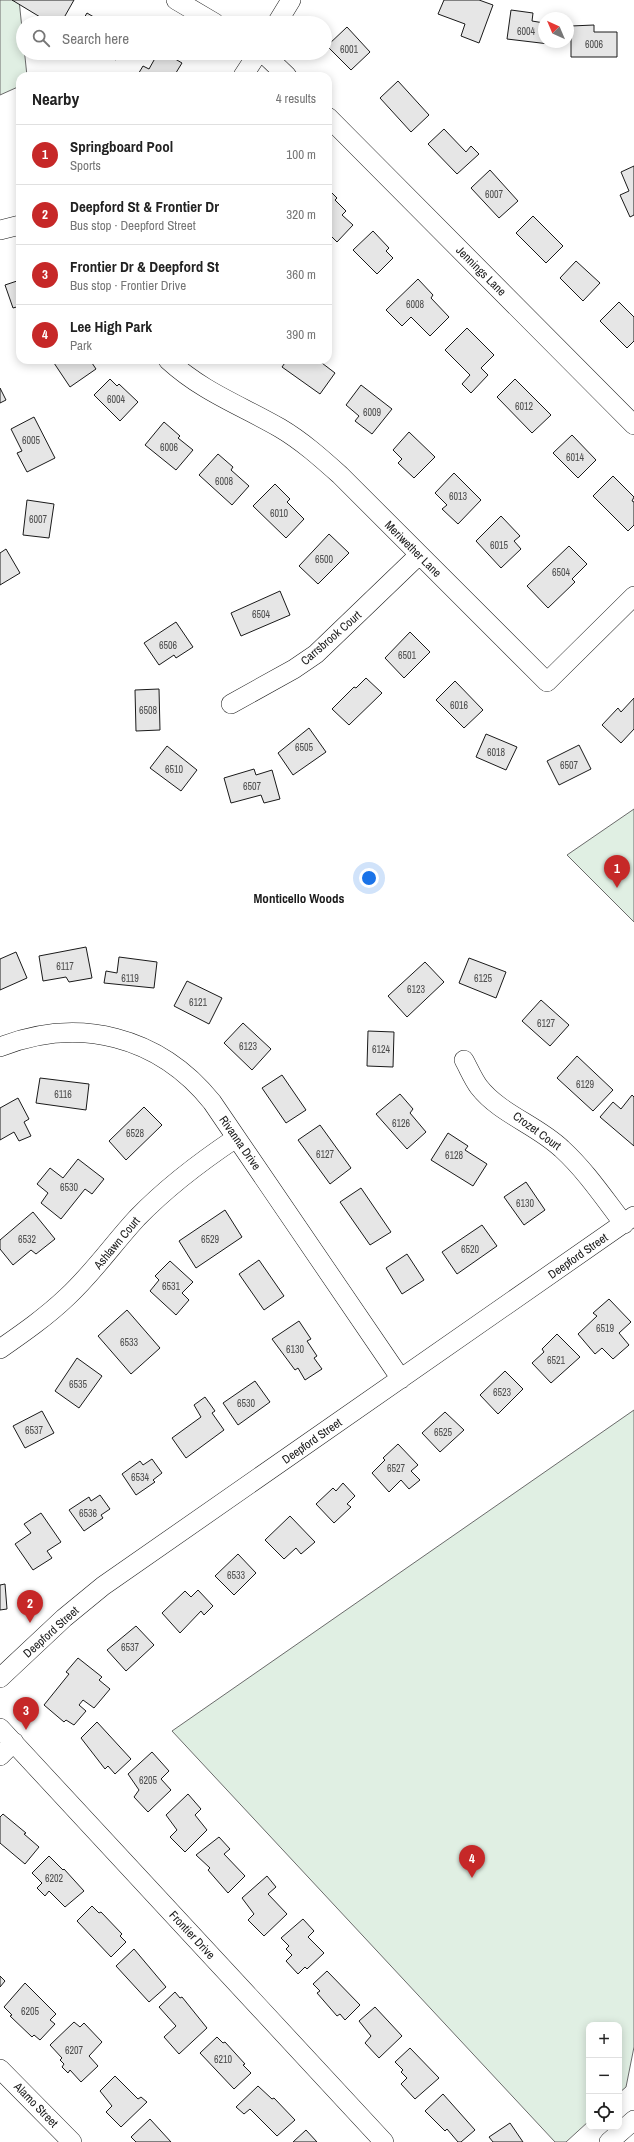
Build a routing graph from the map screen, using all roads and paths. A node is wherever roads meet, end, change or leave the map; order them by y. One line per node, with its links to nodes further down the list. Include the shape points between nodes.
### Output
1 (176, 0): 3 (street)
2 (291, 0): 4 (street)
3 (203, 16)
4 (281, 16)
5 (253, 60): 7 (street)
6 (271, 60): 8 (street)
7 (246, 72)
8 (283, 72)
9 (332, 121): 13 (street, Jennings Lane)
10 (16, 226): 11 (street)
11 (0, 230)
12 (173, 364): 14 (street, Meriwether Lane, via 205,388 280,428 312,450)
13 (634, 425)
14 (419, 555): 15 (street, Meriwether Lane, via 547,682); 16 (street, Carrsbrook Court, via 316,654)
15 (634, 596)
16 (231, 704)
17 (0, 1047): 19 (street, Rivanna Drive, via 34,1036 69,1032 110,1036 132,1043 153,1053 188,1077 212,1102)
18 (464, 1060): 20 (street, Crozet Court, via 479,1087 497,1103 562,1148)
19 (236, 1138): 21 (street, Ashlawn Court, via 167,1189 136,1219 95,1269 67,1297); 22 (street, Rivanna Drive)
20 (629, 1220): 22 (street, Deepford Street)
21 (0, 1349)
22 (401, 1379): 23 (street, Deepford Street, via 103,1586 64,1618)
23 (0, 1678)
24 (0, 1728): 25 (street, Frontier Drive)
25 (14, 1742): 26 (street); 30 (street, Frontier Drive)
26 (0, 1756)
27 (0, 2069): 29 (street, Alamo Street)
28 (634, 2120): 31 (street)
29 (72, 2142)
30 (384, 2142)
31 (610, 2142)

